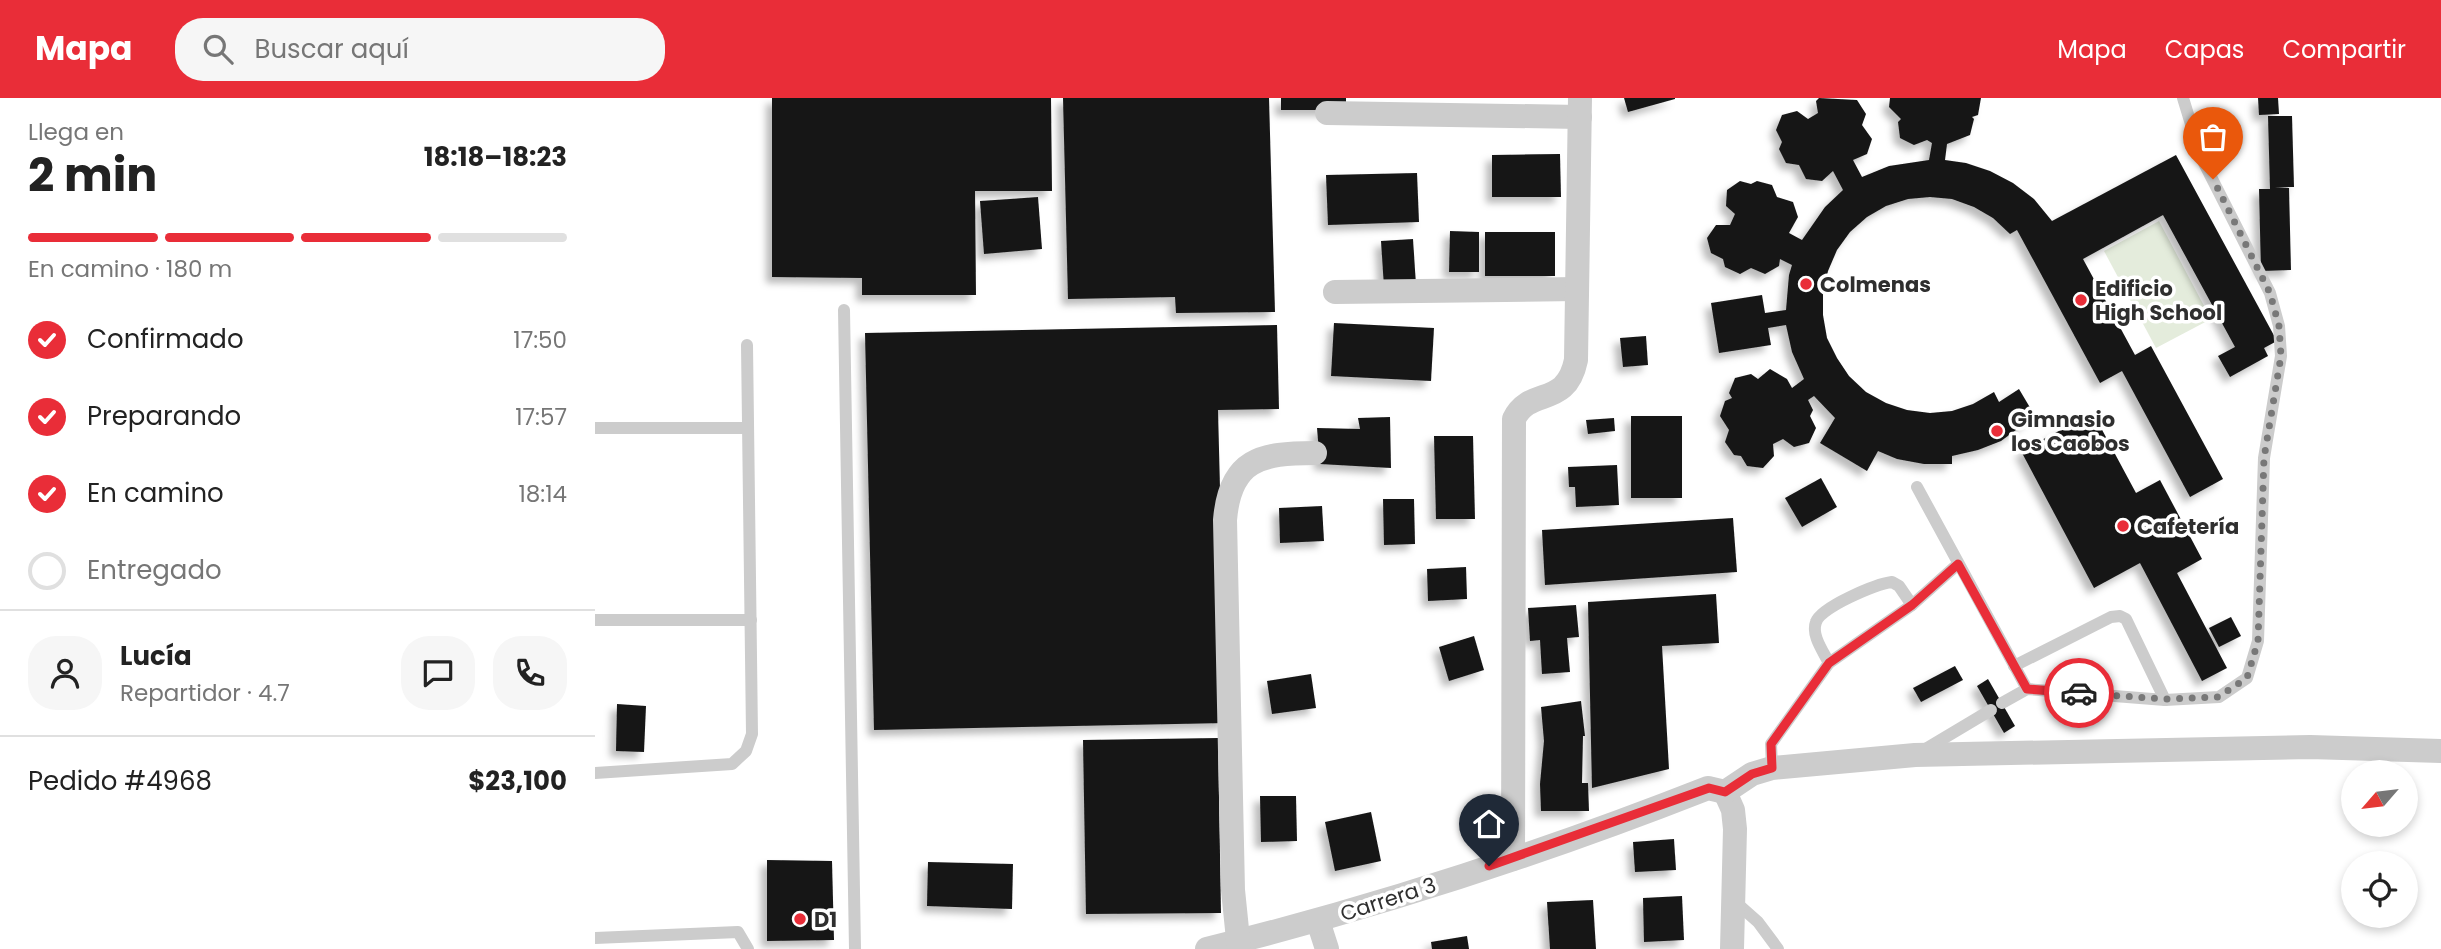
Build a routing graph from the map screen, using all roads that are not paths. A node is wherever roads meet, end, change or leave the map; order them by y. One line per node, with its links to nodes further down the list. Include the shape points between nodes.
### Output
1 (2183, 98): 19 (lane, via 2201,157 2270,293 2281,356 2264,458 2258,641 2247,678 2218,697)
2 (1580, 108): 3 (street); 4 (street)
3 (1328, 113)
4 (1577, 289): 5 (street); 25 (street, via 1574,371 1565,386 1529,402 1514,419)
5 (1335, 292)
6 (844, 310): 31 (lane)
7 (747, 345): 9 (lane)
8 (595, 428): 9 (lane)
9 (748, 428): 15 (lane)
10 (1315, 453): 29 (street, via 1254,460 1242,470 1227,499 1232,876)
11 (1917, 487): 12 (lane)
12 (1958, 564): 13 (lane); 17 (lane)
13 (1912, 605): 16 (lane); 16 (lane, via 1892,582 1824,611 1816,621 1815,635)
14 (595, 620): 15 (lane)
15 (751, 620): 23 (lane, via 752,734 746,751 732,764)
16 (1829, 663): 22 (lane, via 1771,744)
17 (2014, 666): 18 (lane); 19 (lane, via 2120,616 2126,619)
18 (2027, 689): 19 (lane); 21 (lane)
19 (2165, 699)
20 (2441, 751): 21 (street, via 2310,747)
21 (1915, 755): 22 (street)
22 (1772, 768): 24 (street, via 1752,774)
23 (595, 773)
24 (1725, 792): 25 (street, Carrera 3, via 1709,788); 26 (street, via 1735,829)
25 (1513, 859): 27 (street, Carrera 3)
26 (1732, 899): 34 (street); 35 (lane, via 1758,922)
27 (1318, 921): 29 (street, Carrera 3); 33 (street)
28 (595, 939): 30 (lane, via 738,932)
29 (1238, 945): 32 (street, Carrera 3)
30 (748, 949)
31 (855, 949)
32 (1207, 949)
33 (1327, 949)
34 (1732, 949)
35 (1778, 949)

